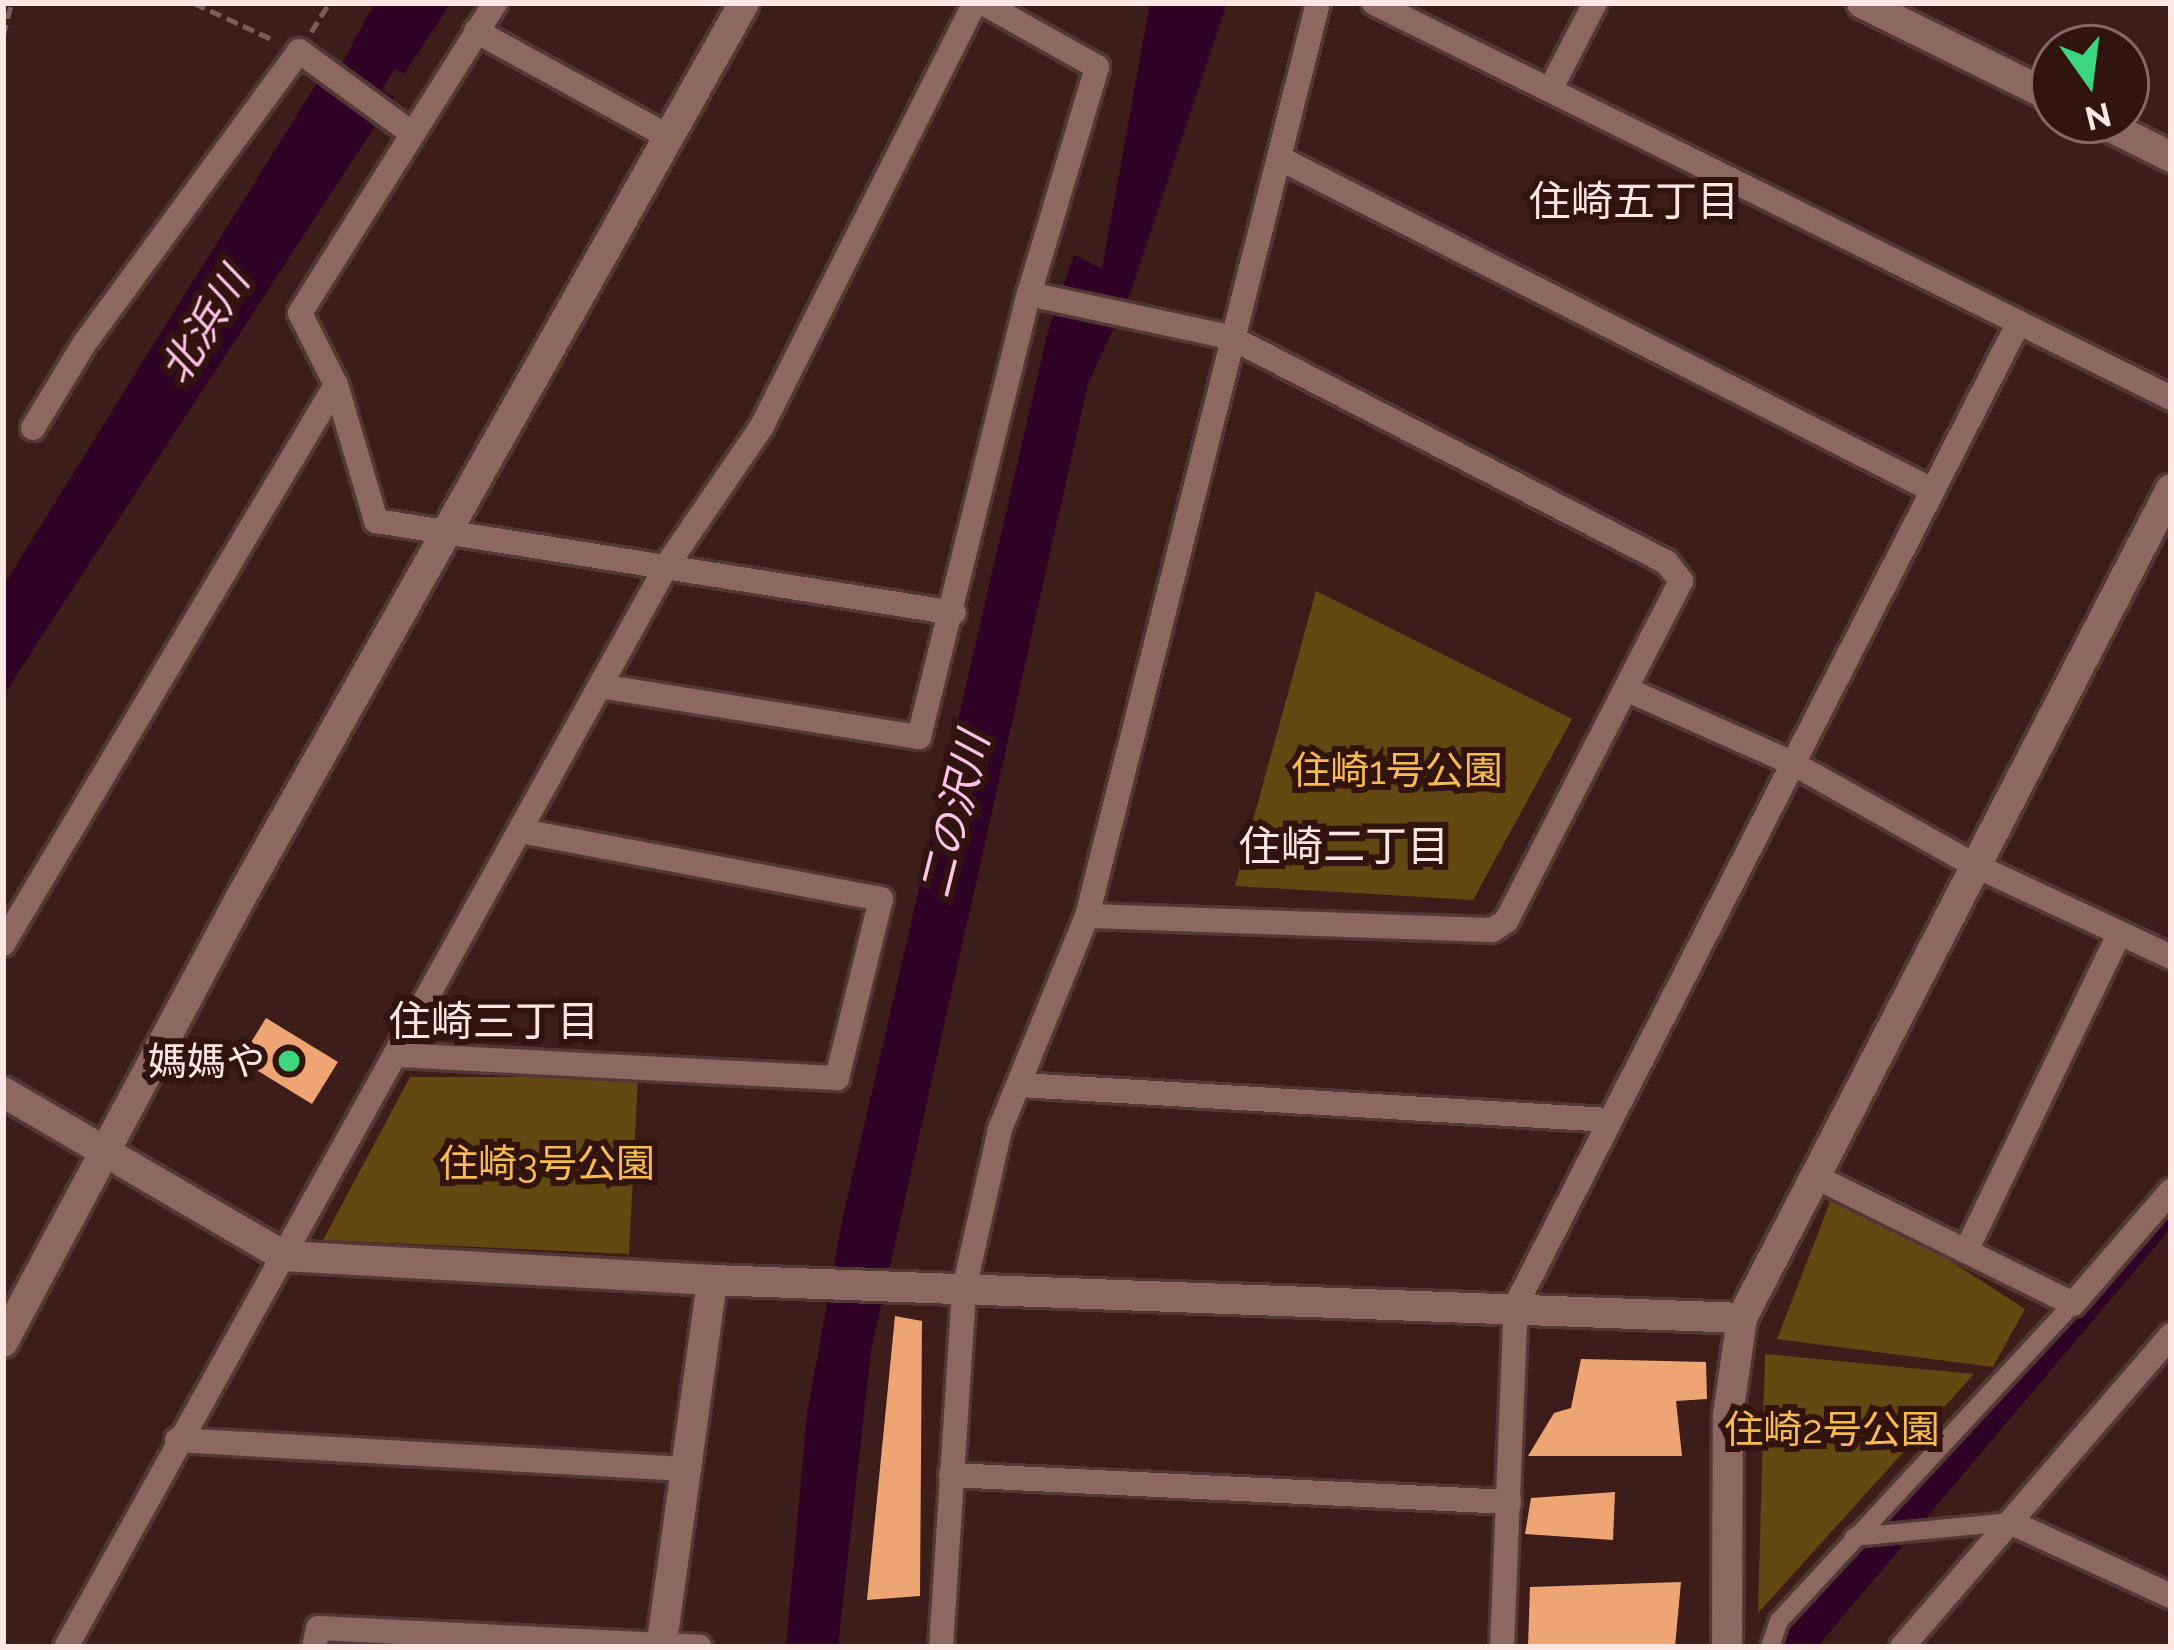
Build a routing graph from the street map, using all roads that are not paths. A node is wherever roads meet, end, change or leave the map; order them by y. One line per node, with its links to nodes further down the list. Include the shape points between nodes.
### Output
1 (495, 3): 8 (street)
2 (744, 3): 12 (street)
3 (980, 3): 14 (street, via 1097,67); 23 (street, via 762,426)
4 (1318, 3): 13 (street)
5 (1374, 3): 10 (street)
6 (1595, 3): 10 (street)
7 (1862, 3): 9 (street)
8 (476, 31): 11 (street); 12 (street)
9 (2030, 86)
10 (1550, 90): 15 (street)
11 (408, 128): 17 (street, via 300,314); 19 (street, via 299,51 84,344)
12 (664, 135): 22 (street)
13 (1283, 160): 16 (street); 20 (street)
14 (1029, 294): 16 (street); 24 (street)
15 (2018, 324): 18 (street); 20 (street)
16 (1230, 337): 26 (street, via 1667,563 1681,581); 30 (street)
17 (336, 386): 22 (street, via 376,521); 32 (street)
18 (2171, 398)
19 (33, 428)
20 (1930, 489): 27 (street)
21 (2171, 489): 29 (street)
22 (446, 533): 23 (street); 38 (street)
23 (667, 565): 24 (street); 25 (street)
24 (954, 613): 25 (street, via 919,737)
25 (600, 686): 28 (street)
26 (1628, 690): 27 (street); 30 (street, via 1506,921 1492,930)
27 (1794, 764): 29 (street); 37 (street)
28 (520, 831): 34 (street); 34 (street, via 880,899 837,1078)
29 (1974, 865): 31 (street); 39 (street)
30 (1087, 916): 35 (street)
31 (2120, 933): 33 (street); 41 (street)
32 (3, 944)
33 (2171, 957)
34 (397, 1055): 42 (street)
35 (1020, 1084): 37 (street); 44 (street, via 1000,1129)
36 (3, 1092): 38 (street)
37 (1609, 1120): 46 (street)
38 (104, 1150): 42 (street); 49 (street)
39 (1818, 1178): 41 (street); 47 (street)
40 (2171, 1192): 45 (street)
41 (1966, 1251): 45 (street)
42 (284, 1256): 43 (street); 50 (street)
43 (712, 1280): 44 (street); 51 (street)
44 (964, 1289): 46 (street); 52 (street)
45 (2073, 1304): 55 (street)
46 (1516, 1305): 47 (street); 53 (street)
47 (1742, 1318): 63 (street, via 1728,1415)
48 (2171, 1335): 54 (street)
49 (3, 1342)
50 (177, 1441): 51 (street); 58 (street)
51 (685, 1469): 57 (street)
52 (951, 1474): 53 (street); 61 (street)
53 (1509, 1502): 62 (street)
54 (2010, 1522): 55 (street); 56 (street); 65 (street)
55 (1863, 1536): 64 (street, via 1779,1621)
56 (2171, 1596)
57 (662, 1642): 59 (street, via 318,1628); 60 (street)
58 (66, 1647)
59 (314, 1647)
60 (700, 1647)
61 (941, 1647)
62 (1502, 1647)
63 (1727, 1647)
64 (1771, 1647)
65 (1902, 1647)

